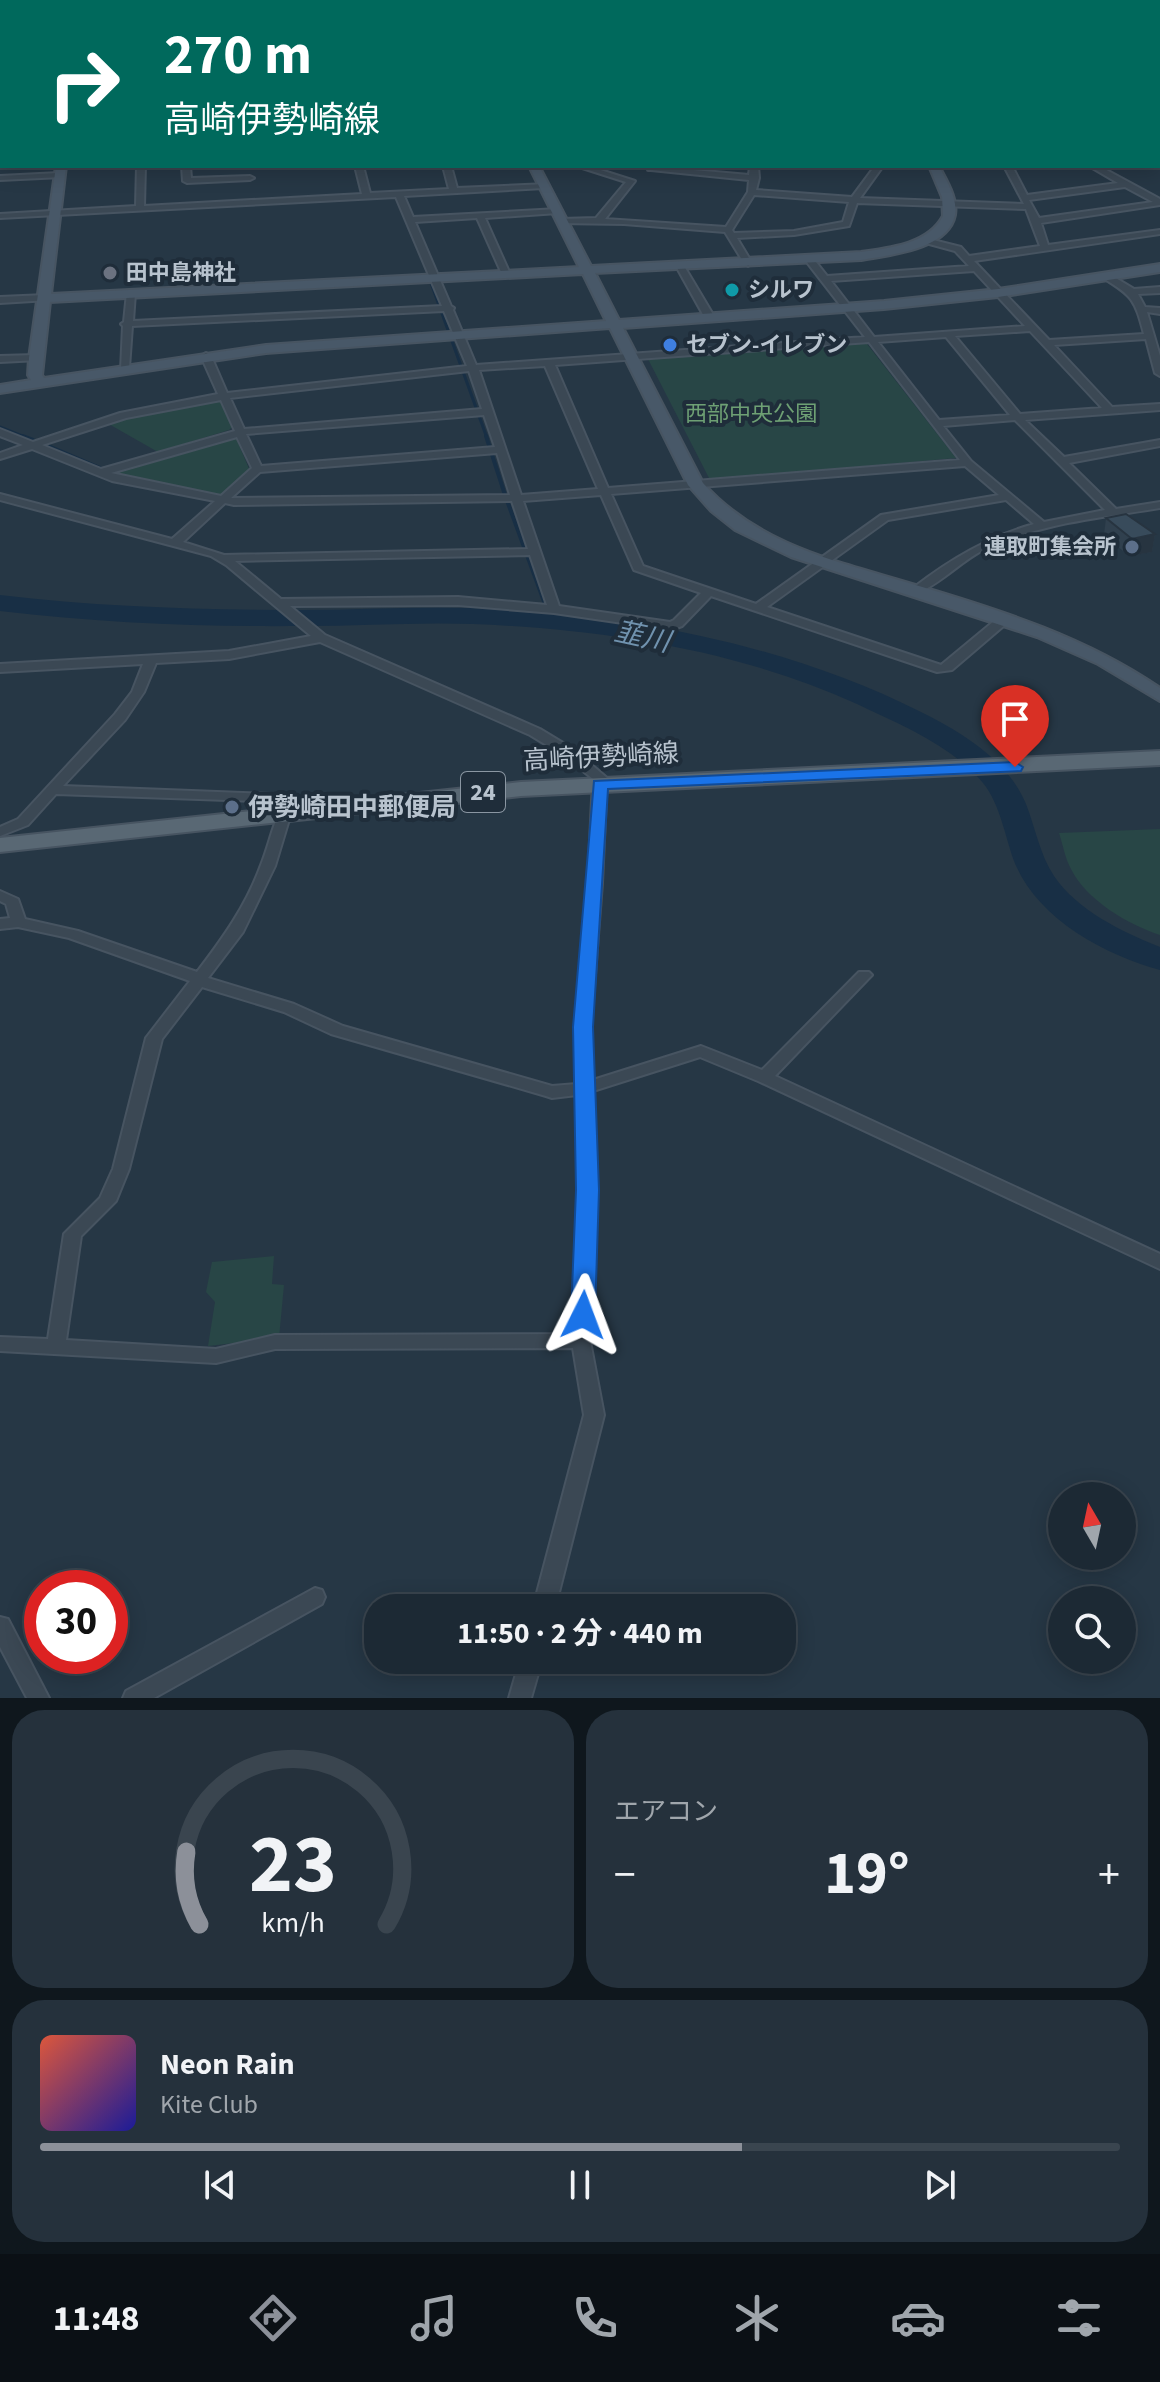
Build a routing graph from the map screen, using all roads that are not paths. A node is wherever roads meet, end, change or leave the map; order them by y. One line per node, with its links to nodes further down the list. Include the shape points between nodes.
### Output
1 (141, 168): 28 (street)
2 (186, 168): 19 (street, via 187,181)
3 (247, 168): 19 (street)
4 (359, 168): 23 (street)
5 (448, 168): 20 (street)
6 (535, 168): 18 (street)
7 (587, 168): 34 (street, via 631,181)
8 (651, 168): 16 (street)
9 (754, 168): 16 (street)
10 (878, 168): 25 (street)
11 (935, 168): 26 (street)
12 (1009, 168): 24 (street)
13 (1097, 168): 17 (street)
14 (60, 171): 15 (street); 30 (street)
15 (0, 178)
16 (755, 178): 21 (street)
17 (1127, 184): 24 (street); 27 (street)
18 (544, 186): 20 (street); 33 (street)
19 (252, 190): 23 (street); 28 (street)
20 (454, 191): 22 (street)
21 (752, 192): 25 (street); 38 (street)
22 (399, 194): 23 (street); 35 (street)
23 (366, 195)
24 (1024, 198): 29 (street)
25 (854, 200): 26 (street); 38 (street, via 846,224 794,233)
26 (949, 203): 29 (street); 39 (street, via 949,219)
27 (1160, 203): 36 (street)
28 (140, 207): 30 (street)
29 (1029, 207): 36 (street)
30 (56, 211): 31 (street); 56 (street)
31 (0, 216)
32 (480, 216): 33 (street); 35 (street); 48 (street)
33 (560, 216): 34 (street); 47 (street)
34 (600, 219): 38 (street)
35 (412, 220): 50 (street)
36 (1036, 221): 40 (street)
37 (1160, 232): 40 (street)
38 (730, 233): 43 (street)
39 (925, 240): 41 (street, via 889,252); 42 (street, via 958,249)
40 (1045, 248): 42 (street)
41 (809, 259): 43 (street); 51 (street)
42 (967, 259): 45 (street)
43 (748, 263): 44 (street)
44 (680, 266): 47 (street); 62 (street)
45 (974, 268): 51 (street); 55 (street)
46 (1160, 268): 49 (street)
47 (589, 271): 48 (street); 64 (street)
48 (506, 274): 50 (street)
49 (1106, 276): 53 (street); 55 (street)
50 (438, 278): 54 (street); 58 (street)
51 (824, 279): 59 (street)
52 (1160, 290): 53 (street)
53 (1132, 292): 60 (street)
54 (131, 293): 56 (street); 63 (street)
55 (998, 293): 59 (street); 65 (street)
56 (46, 298): 57 (street); 73 (street)
57 (0, 300)
58 (450, 308): 63 (street); 66 (street)
59 (846, 308): 62 (street); 69 (street)
60 (1142, 309): 61 (street); 68 (street)
61 (1160, 311)
62 (710, 318): 64 (street)
63 (126, 324): 76 (street)
64 (615, 325): 66 (street); 72 (street)
65 (1032, 328): 67 (street); 70 (street)
66 (460, 334): 71 (street); 77 (street)
67 (948, 334): 69 (street); 85 (street)
68 (1149, 336): 70 (street); 78 (street)
69 (870, 340): 72 (street); 86 (street)
70 (1047, 343): 83 (street)
71 (206, 356): 76 (street); 81 (street)
72 (630, 357): 75 (street); 97 (street)
73 (36, 358): 74 (street); 79 (street)
74 (0, 359)
75 (549, 363): 77 (street); 98 (street)
76 (124, 368): 79 (street)
77 (473, 368): 81 (street); 84 (street)
78 (1160, 373)
79 (39, 382): 80 (street)
80 (0, 389)
81 (224, 396): 87 (street); 90 (street, via 124,415)
82 (1160, 407): 83 (street)
83 (1110, 411): 85 (street)
84 (488, 412): 87 (street); 91 (street)
85 (1018, 418): 86 (street); 93 (street)
86 (937, 423): 94 (street)
87 (240, 431): 95 (street); 96 (street)
88 (0, 432): 90 (street)
89 (1160, 443): 93 (street)
90 (35, 444): 92 (street); 96 (street)
91 (500, 450): 95 (street); 101 (street)
92 (0, 456)
93 (1060, 461): 104 (street)
94 (967, 463): 97 (street); 100 (street)
95 (257, 469): 102 (street)
96 (100, 473): 102 (street)
97 (696, 485): 98 (street); 109 (street, via 707,500 756,536)
98 (605, 492): 101 (street); 111 (street, via 638,568)
99 (0, 497): 106 (street)
100 (1007, 497): 105 (street); 109 (street, via 885,517)
101 (518, 498): 102 (street); 107 (street)
102 (222, 501): 106 (street)
103 (1160, 505): 104 (street)
104 (1114, 513): 105 (street)
105 (1044, 527): 110 (street, via 980,547)
106 (176, 542): 108 (street)
107 (535, 552): 108 (street); 114 (street)
108 (223, 558): 112 (street)
109 (824, 561): 110 (street); 113 (street)
110 (917, 590): 115 (street)
111 (709, 592): 113 (street); 114 (street, via 671,626)
112 (281, 606): 114 (street, via 458,601); 116 (street)
113 (759, 607): 115 (street, via 941,669)
114 (554, 609)
115 (1003, 620): 119 (street, via 1097,656)
116 (321, 638): 117 (street, via 238,654); 121 (street, via 535,732 597,774)
117 (151, 660): 118 (street); 122 (street, via 120,717)
118 (0, 668)
119 (1160, 696)
120 (1160, 758): 121 (main road, 高崎伊勢崎線 / 24)
121 (600, 785): 123 (main road, 高崎伊勢崎線 / 24); 132 (street)
122 (52, 790): 123 (street, via 293,798); 124 (street, via 23,822)
123 (285, 812): 125 (main road, 高崎伊勢崎線 / 24); 130 (street, via 268,866 236,932)
124 (0, 832)
125 (0, 845)
126 (0, 895): 127 (street, via 13,902)
127 (18, 922): 128 (street); 130 (street, via 73,934)
128 (0, 924)
129 (864, 975): 131 (street)
130 (200, 981): 132 (street, via 395,1049 552,1092); 136 (street, via 154,1038 121,1169 107,1201 73,1234)
131 (764, 1077): 132 (street, via 701,1051); 133 (street)
132 (583, 1089): 134 (street, via 588,1183)
133 (1160, 1262)
134 (581, 1341): 136 (street, via 275,1342 216,1356); 137 (street, via 594,1415)
135 (0, 1344): 136 (street)
136 (56, 1346)
137 (548, 1594)
138 (315, 1597): 142 (street)
139 (0, 1626): 141 (street)
140 (527, 1674): 143 (street)
141 (38, 1698)
142 (134, 1698)
143 (520, 1698)

